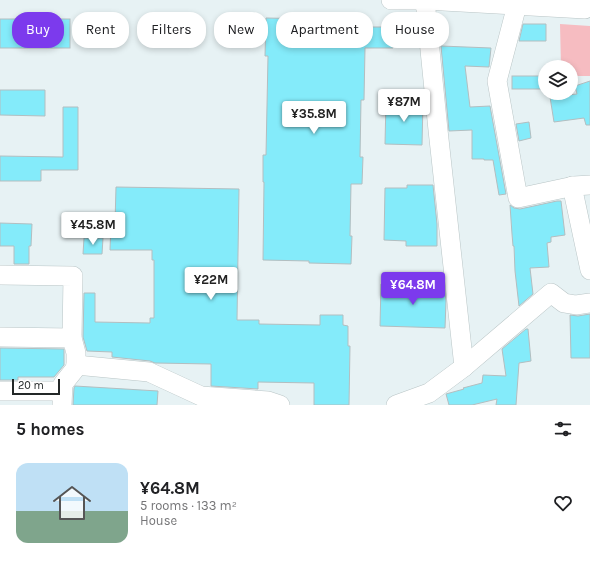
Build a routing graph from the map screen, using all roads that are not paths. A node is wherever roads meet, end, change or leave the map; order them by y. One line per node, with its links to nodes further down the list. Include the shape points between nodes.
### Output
1 (391, 0): 2 (street)
2 (425, 0): 3 (street); 12 (street)
3 (517, 5): 4 (street); 5 (street, via 497,81 518,198)
4 (587, 6)
5 (581, 186): 6 (street)
6 (590, 270)
7 (0, 275): 10 (street, via 73,276)
8 (590, 303): 12 (street, via 564,303 551,294)
9 (0, 338): 10 (street)
10 (72, 338): 11 (street)
11 (76, 365): 14 (street, via 63,384); 15 (street, via 149,372)
12 (464, 367): 17 (street, via 429,393)
13 (0, 391): 14 (street)
14 (62, 398)
15 (196, 398): 16 (street, via 201,396 268,401)
16 (280, 405)
17 (396, 405)

